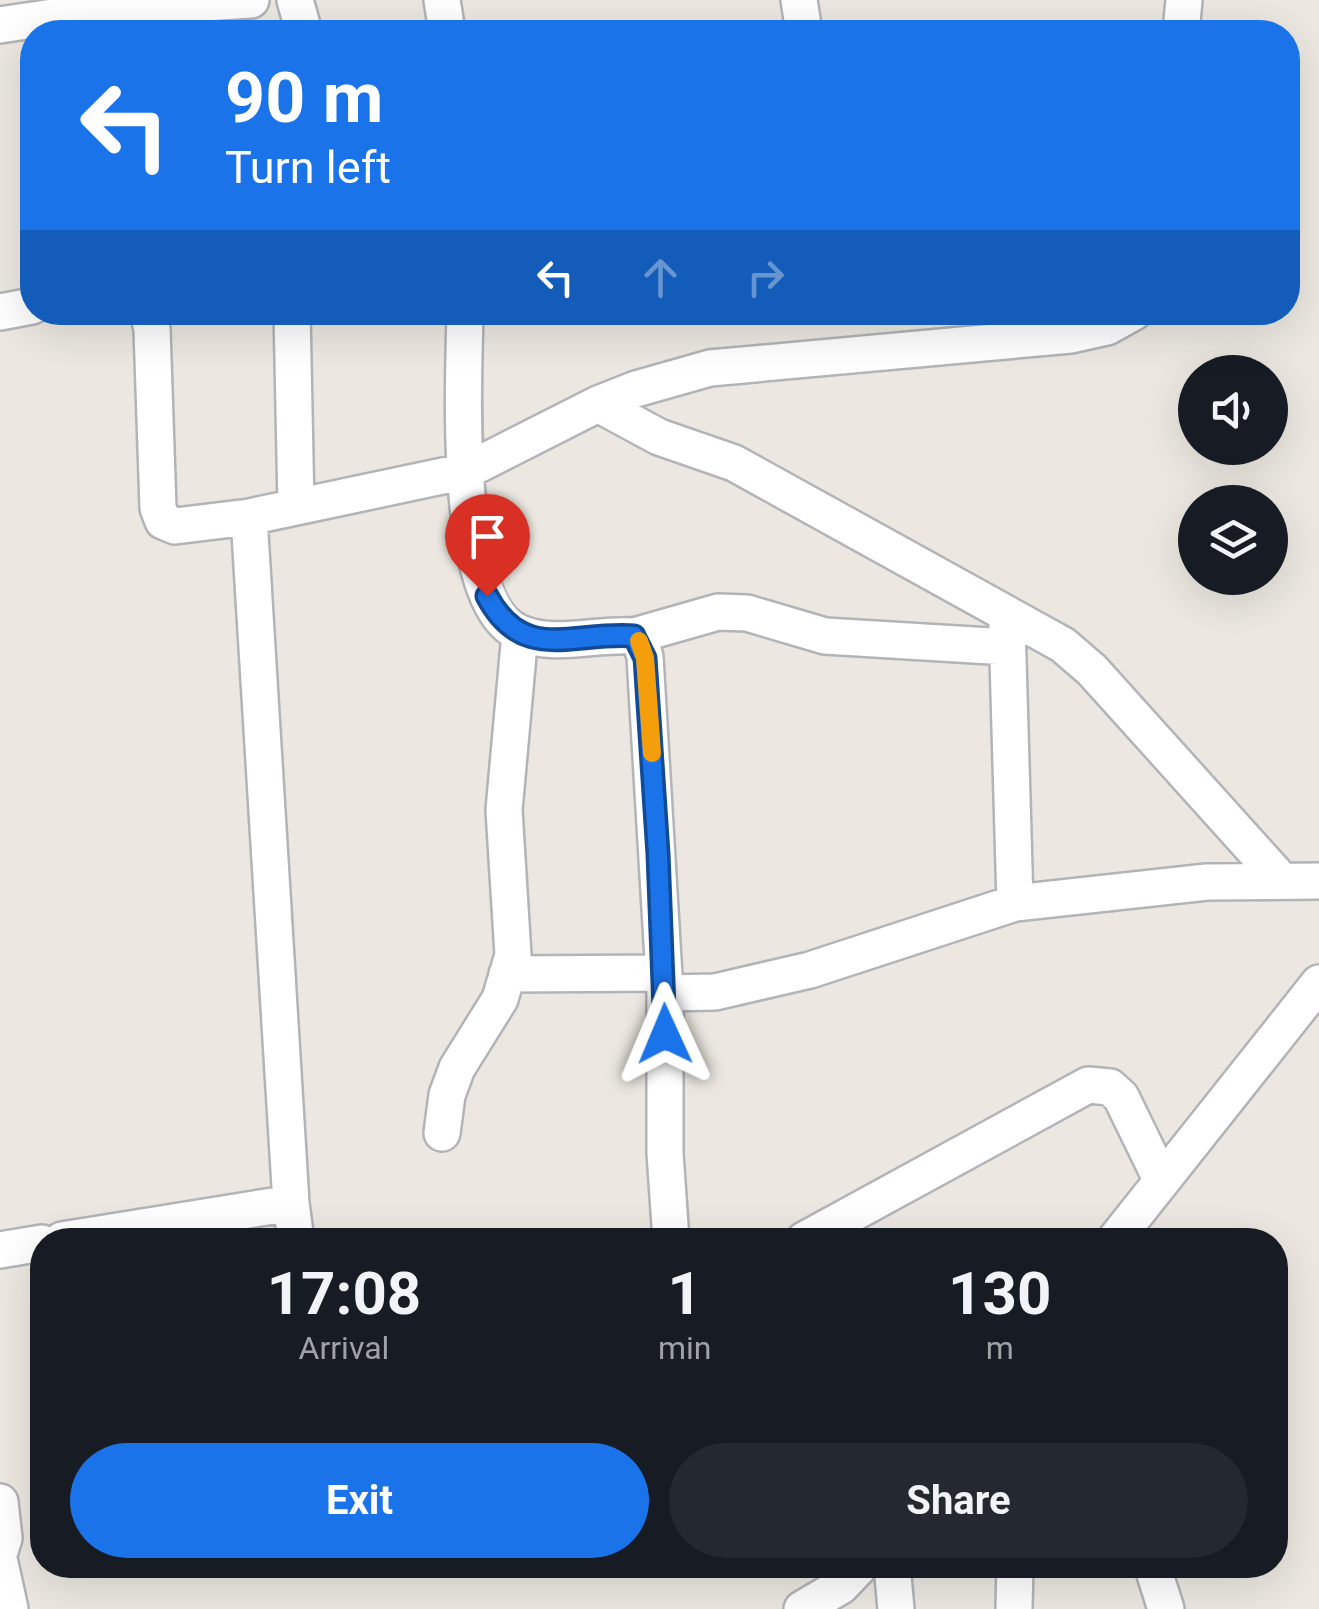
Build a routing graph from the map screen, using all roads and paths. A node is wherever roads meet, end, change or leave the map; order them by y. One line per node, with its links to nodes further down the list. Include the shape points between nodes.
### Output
1 (251, 0): 2 (street)
2 (106, 4): 3 (street)
3 (25, 20)
4 (151, 325): 11 (street, via 163,521 174,526)
5 (292, 325): 10 (street)
6 (465, 325): 9 (street)
7 (1111, 325): 8 (street, via 1071,335 710,368)
8 (598, 404): 9 (street); 12 (street, via 659,437 734,464)
9 (466, 471): 10 (street); 13 (street, via 479,574 497,614)
10 (296, 507): 11 (street)
11 (249, 517): 23 (street)
12 (1007, 630): 14 (street, via 825,636 747,613 718,612); 15 (street, via 1063,645 1092,670); 17 (street)
13 (520, 634): 14 (street, via 560,640); 18 (street, via 504,810 512,955)
14 (634, 636): 19 (street, via 645,658)
15 (1282, 880): 16 (street); 17 (street)
16 (1319, 880)
17 (1015, 903): 19 (street, via 810,970 715,992)
18 (507, 974): 19 (street); 21 (street, via 500,998 457,1068)
19 (664, 983): 26 (street)
20 (1319, 984): 22 (street)
21 (442, 1133)
22 (1161, 1179): 27 (street, via 1121,1097 1110,1087 1088,1085); 28 (street)
23 (291, 1203): 24 (street); 25 (street)
24 (136, 1228)
25 (294, 1228)
26 (670, 1228)
27 (826, 1228)
28 (1124, 1228)
29 (30, 1245): 30 (street)
30 (0, 1250)
31 (0, 1502): 32 (street)
32 (0, 1551)
33 (0, 1563): 38 (street)
34 (849, 1578): 39 (street)
35 (893, 1578): 40 (street)
36 (1015, 1578): 41 (street)
37 (1156, 1578): 42 (street)
38 (10, 1609)
39 (802, 1609)
40 (896, 1609)
41 (1014, 1609)
42 (1166, 1609)

